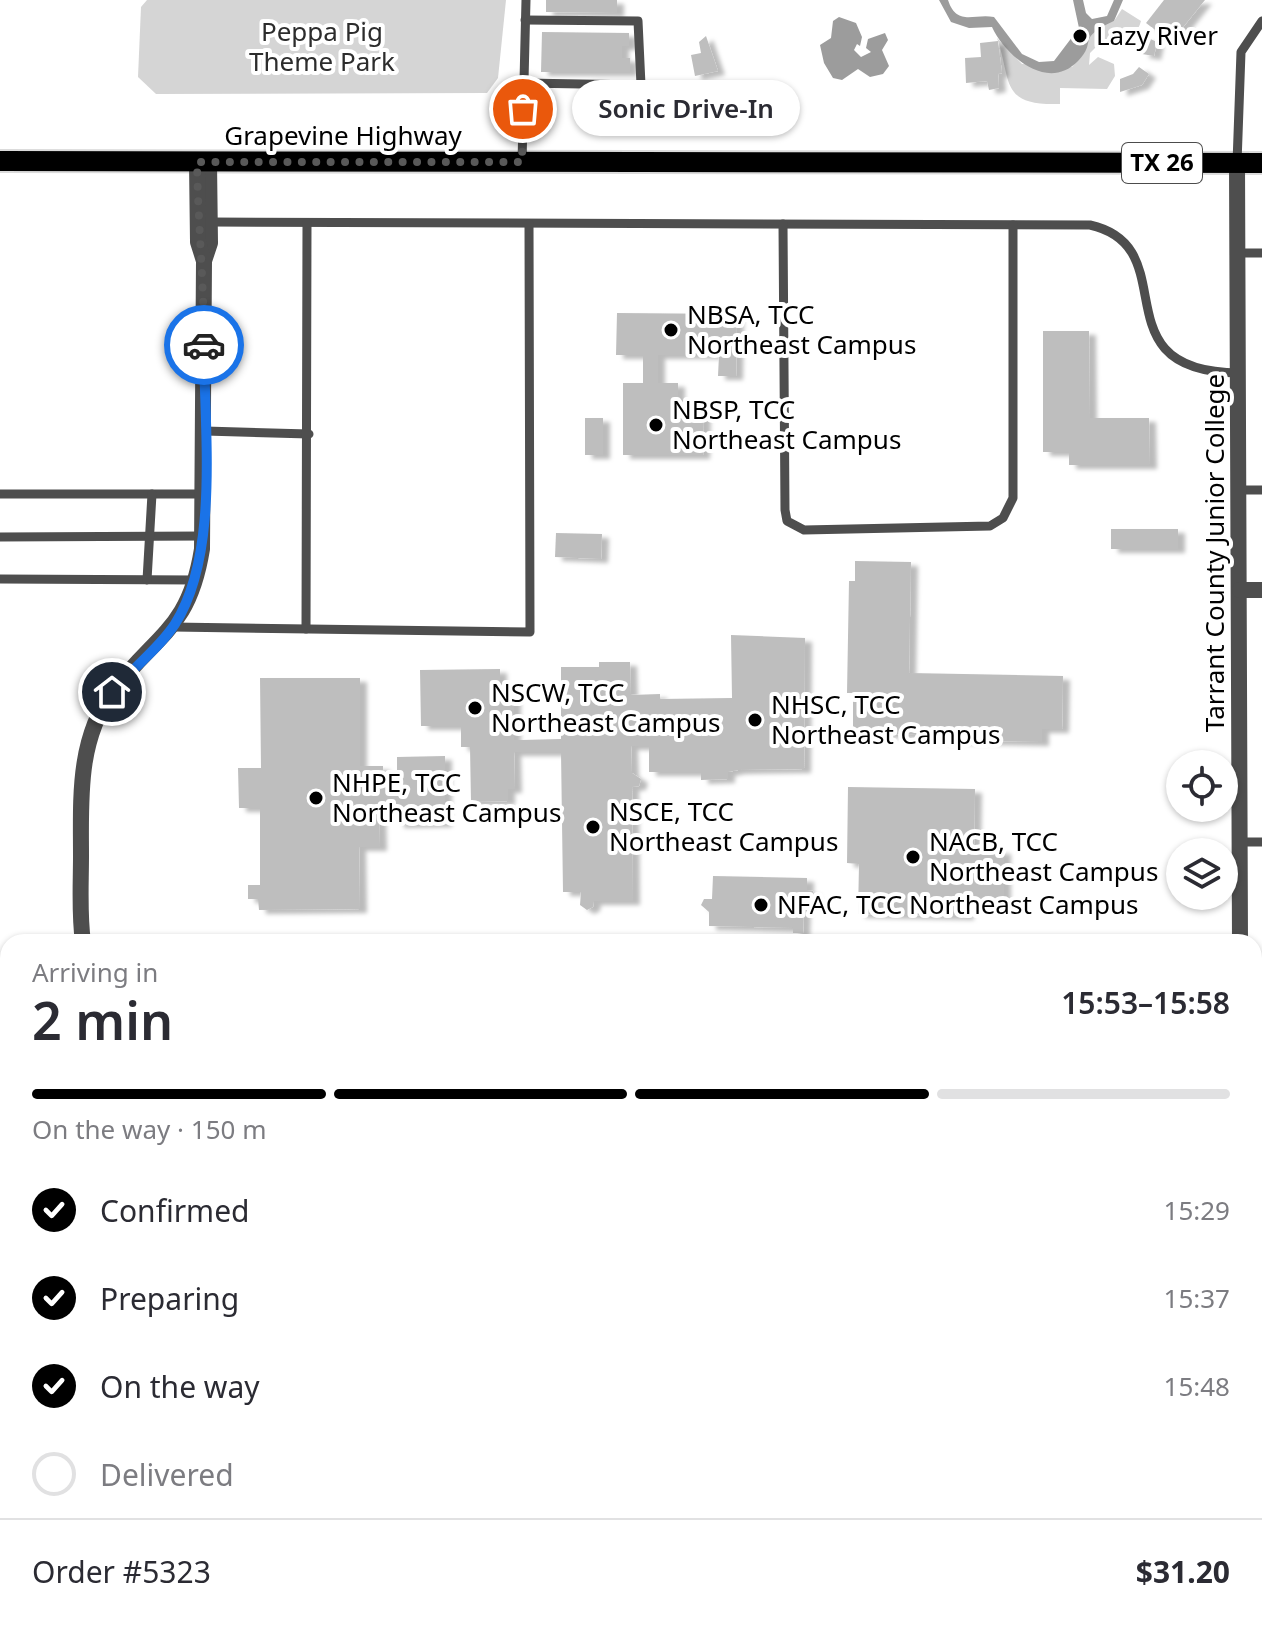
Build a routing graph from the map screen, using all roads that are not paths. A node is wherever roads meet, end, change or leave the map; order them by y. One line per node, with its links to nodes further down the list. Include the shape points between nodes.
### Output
1 (526, 0): 2 (lane)
2 (525, 20): 4 (lane); 4 (lane, via 638,21 641,85)
3 (1262, 21): 8 (lane, via 1241,52)
4 (524, 83): 7 (lane)
5 (0, 161): 6 (main road, Grapevine Highway / TX 26)
6 (203, 162): 7 (main road, Grapevine Highway / TX 26); 10 (street); 17 (street, via 198,242)
7 (522, 162): 8 (main road, Grapevine Highway / TX 26)
8 (1237, 163): 9 (main road, Grapevine Highway / TX 26); 15 (street, Tarrant County Junior College)
9 (1262, 163)
10 (211, 222): 11 (lane); 17 (street)
11 (307, 223): 12 (lane); 20 (lane)
12 (529, 224): 13 (lane); 35 (lane, via 530,632)
13 (783, 224): 14 (lane); 14 (lane, via 785,510 787,521 804,530 990,526 1003,518 1013,498)
14 (1013, 225): 18 (lane, via 1090,225 1116,235 1135,258 1154,331 1170,357 1199,371)
15 (1238, 253): 16 (lane); 18 (street, Tarrant County Junior College)
16 (1262, 253)
17 (204, 261): 19 (street)
18 (1239, 373): 21 (street, Tarrant County Junior College)
19 (205, 431): 20 (lane); 25 (street)
20 (309, 434): 35 (lane)
21 (1240, 490): 22 (lane); 32 (street, Tarrant County Junior College)
22 (1262, 490)
23 (0, 494): 24 (lane)
24 (152, 494): 25 (lane); 26 (lane)
25 (204, 494): 27 (street)
26 (151, 536): 27 (lane); 28 (lane); 30 (lane)
27 (204, 536): 31 (street)
28 (0, 537)
29 (0, 579): 30 (lane)
30 (147, 580): 31 (lane)
31 (196, 580): 34 (street)
32 (1240, 590): 33 (street); 36 (street, Tarrant County Junior College)
33 (1262, 590)
34 (173, 627): 35 (lane); 38 (street, via 112,692 88,744 81,779)
35 (306, 629)
36 (1240, 842): 37 (lane); 39 (street, Tarrant County Junior College)
37 (1262, 842)
38 (83, 934)
39 (1240, 934)

